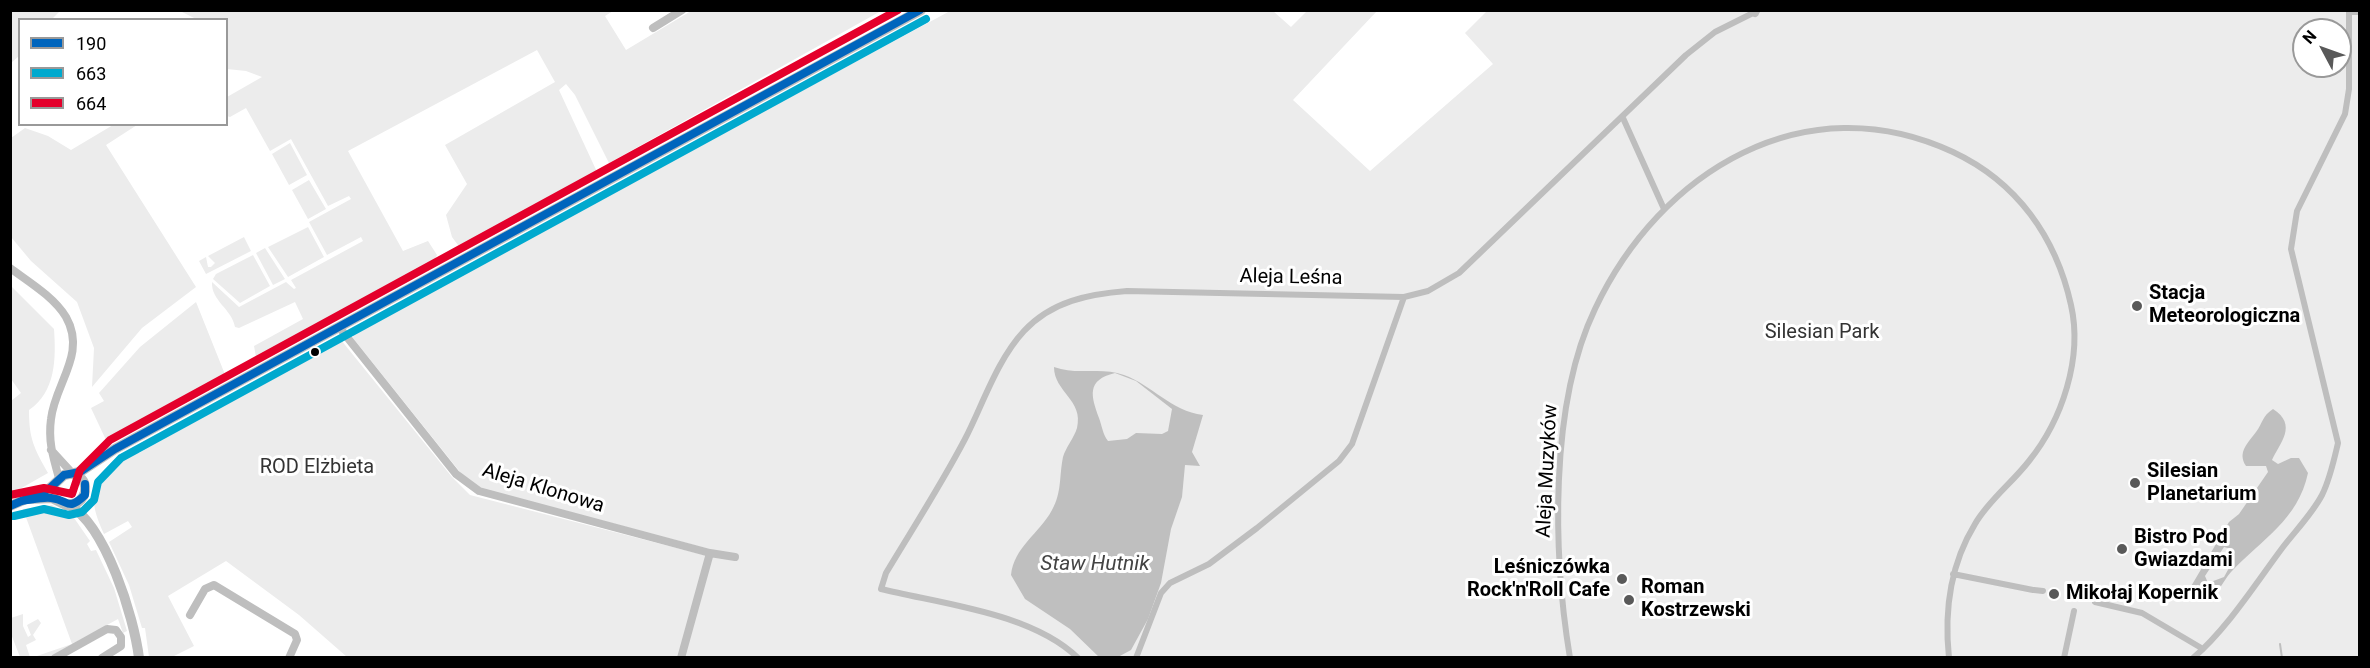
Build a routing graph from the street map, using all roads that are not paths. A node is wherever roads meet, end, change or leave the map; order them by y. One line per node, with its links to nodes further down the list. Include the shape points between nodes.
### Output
1 (682, 10): 6 (street)
2 (921, 10): 11 (street)
3 (1755, 11): 7 (street, Aleja Leśna, via 1700,43)
4 (2349, 11): 5 (street); 31 (street, via 2349,89 2345,114 2297,211 2291,249 2338,442 2332,469 2321,496)
5 (2360, 12)
6 (653, 28)
7 (1623, 118): 8 (street); 10 (street, Aleja Leśna, via 1459,273 1428,291)
8 (1664, 209): 24 (street, Aleja Muzyków, via 1704,176 1741,153 1789,134 1845,127 1902,134 1964,157 2002,184 2035,218 2052,246 2073,315 2068,382 2047,435 2031,460 1977,520); 39 (street, Aleja Muzyków, via 1631,248 1604,290 1583,335 1573,374 1562,446 1560,521 1563,607)
9 (10, 268): 12 (street, via 65,315 72,330 70,369 51,418)
10 (1404, 297): 37 (street, Aleja Leśna, via 1127,291 1070,300 1024,331 1008,353 945,477 886,573 881,589 1024,624 1051,636); 38 (street, via 1352,444 1339,461 1226,551 1161,593)
11 (339, 327): 13 (street); 22 (street, Aleja Klonowa, via 456,474 479,491)
12 (50, 450): 14 (street); 15 (street)
13 (105, 456): 14 (street); 16 (street)
14 (73, 474): 15 (street); 16 (street)
15 (57, 480): 18 (street); 19 (street, via 55,494)
16 (85, 484): 17 (street)
17 (84, 497): 19 (street, via 77,503); 21 (street)
18 (29, 499): 19 (street); 20 (street)
19 (64, 503): 21 (street)
20 (10, 506)
21 (92, 530): 29 (street, via 121,588)
22 (710, 553): 23 (street, Aleja Klonowa); 36 (street)
23 (735, 557)
24 (1953, 574): 25 (street); 40 (street, Aleja Muzyków, via 1947,617)
25 (2043, 591)
26 (2096, 602): 31 (street, via 2142,614)
27 (2074, 611): 41 (street)
28 (189, 615): 35 (street, via 205,589 214,585 295,634 297,640)
29 (135, 634): 30 (street); 34 (street)
30 (121, 637): 32 (street, via 116,630 107,629); 33 (street, via 118,649)
31 (2203, 649): 42 (street)
32 (55, 657)
33 (102, 657)
34 (139, 657)
35 (289, 657)
36 (681, 657)
37 (1078, 657)
38 (1136, 657)
39 (1570, 657)
40 (1948, 657)
41 (2064, 657)
42 (2193, 657)

